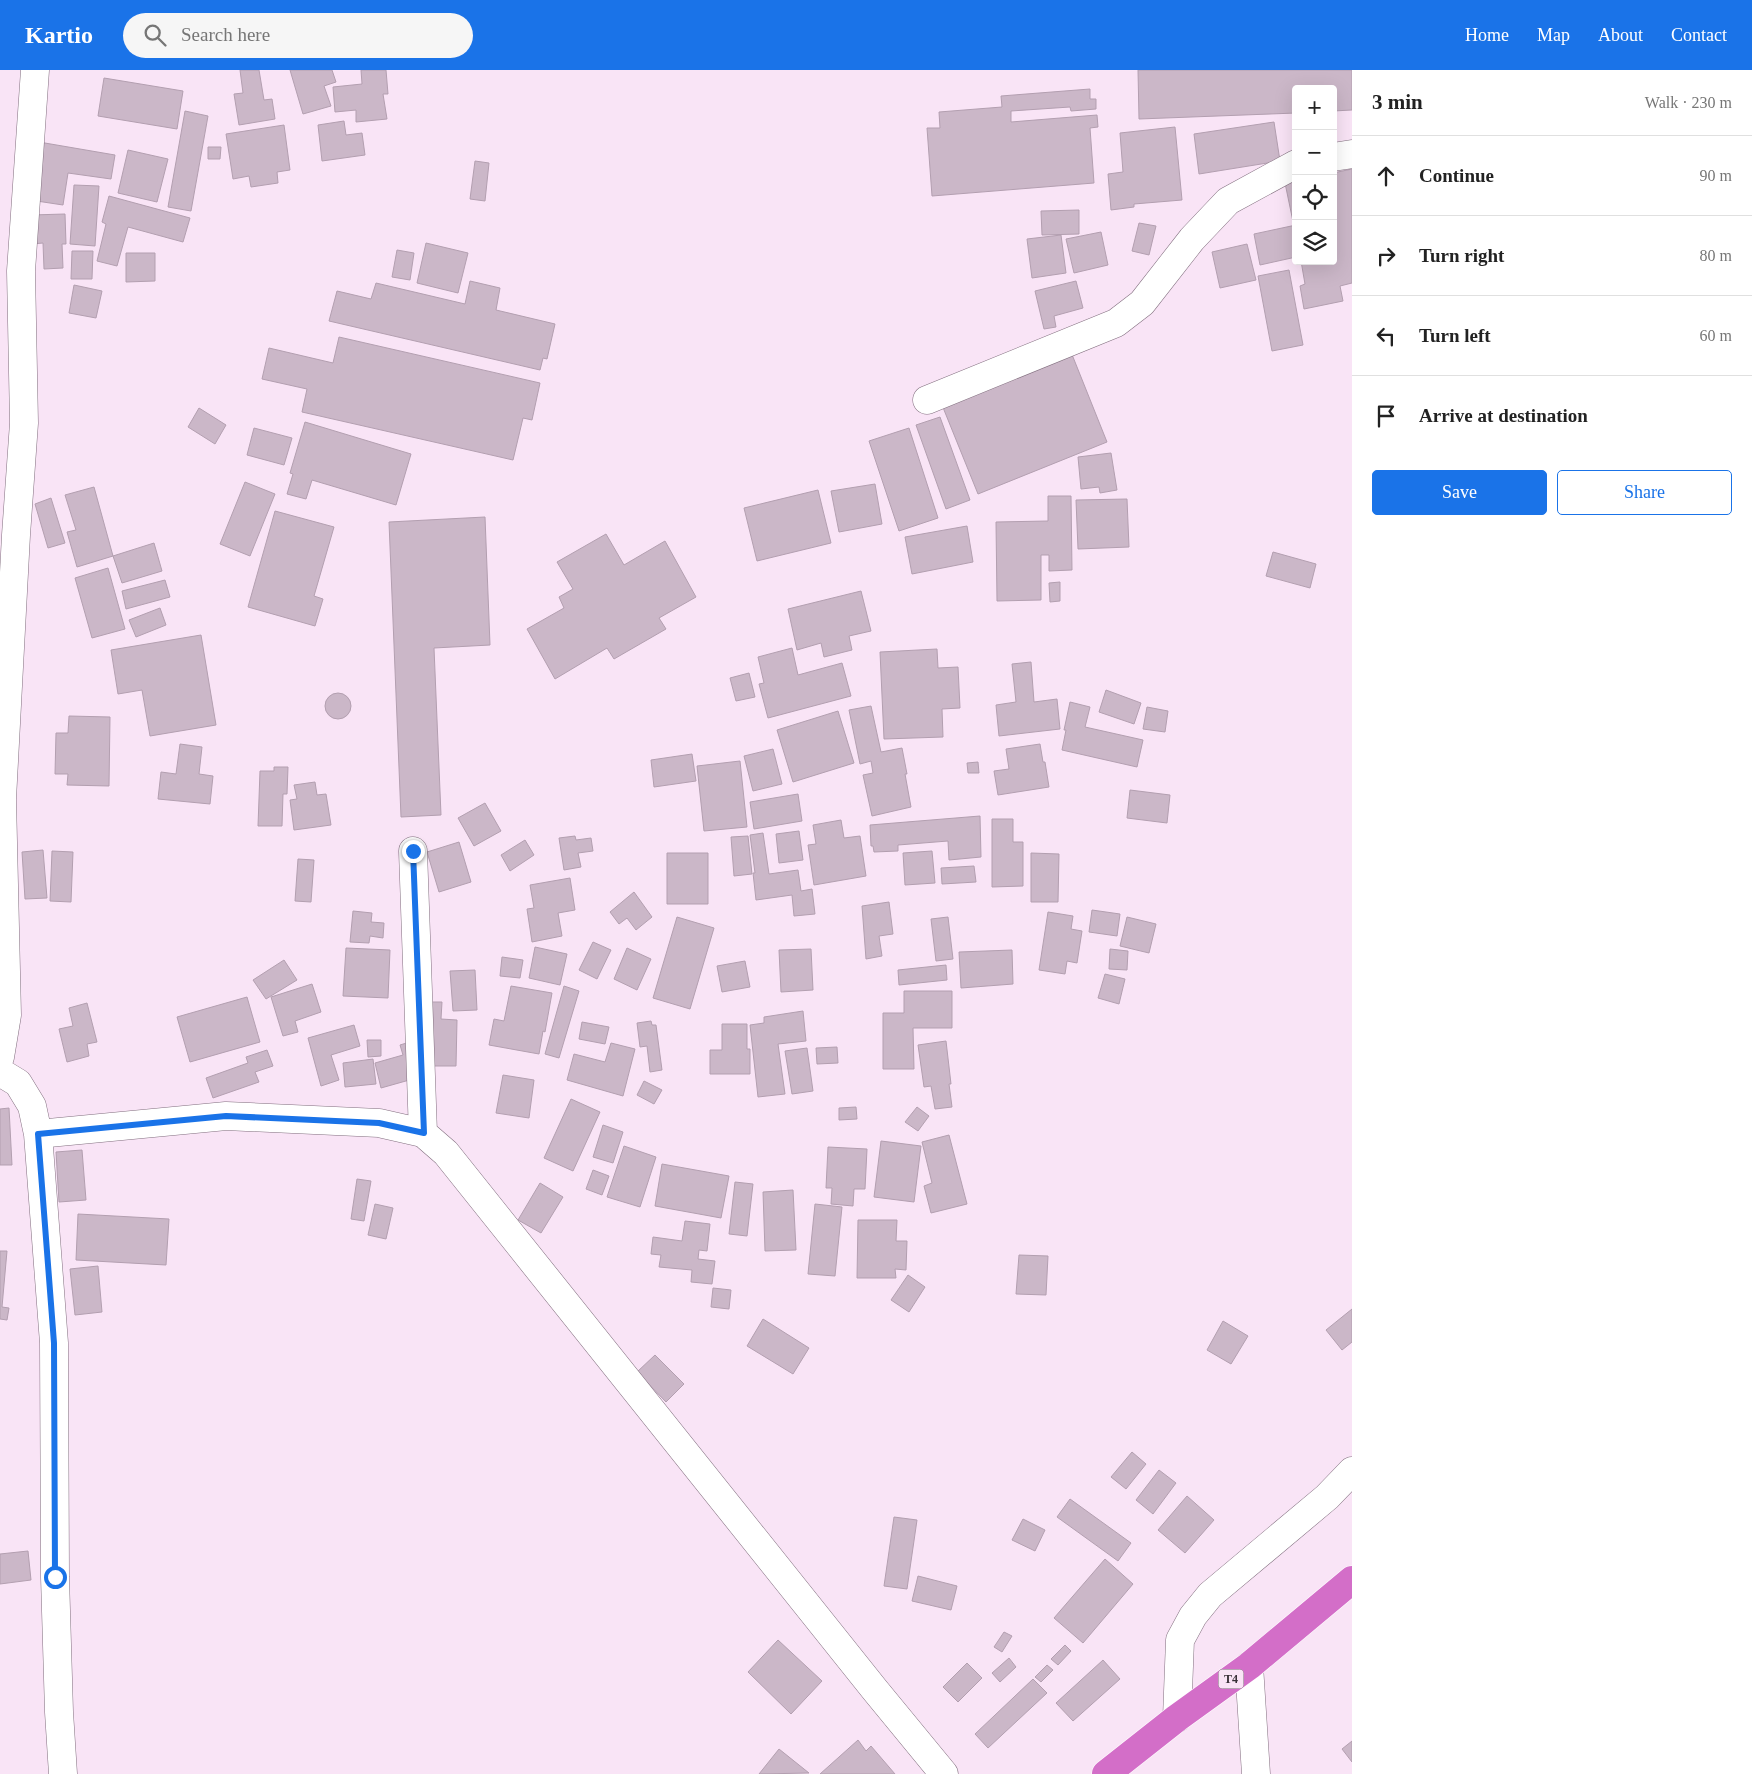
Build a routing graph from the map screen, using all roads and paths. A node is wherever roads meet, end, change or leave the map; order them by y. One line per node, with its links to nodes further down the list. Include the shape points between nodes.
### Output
1 (35, 70): 7 (street, via 21,271 24,423 2,800 7,1015)
2 (1352, 154): 3 (street)
3 (1337, 156)
4 (1292, 166): 5 (street, via 1228,201 1192,239 1142,303 1116,323)
5 (927, 400)
6 (413, 851): 9 (street)
7 (0, 1057)
8 (0, 1072): 10 (street, via 18,1082 32,1106)
9 (424, 1133): 10 (street, via 379,1123 226,1116); 16 (street, via 446,1153)
10 (38, 1134): 15 (street, via 54,1343 55,1577)
11 (1352, 1471): 14 (street, via 1327,1497 1210,1594 1192,1616 1180,1640)
12 (1352, 1580): 13 (highway, T4)
13 (1249, 1666): 14 (highway, T4); 18 (street)
14 (1177, 1718): 17 (highway, T4)
15 (63, 1774)
16 (944, 1774)
17 (1106, 1774)
18 (1256, 1774)

